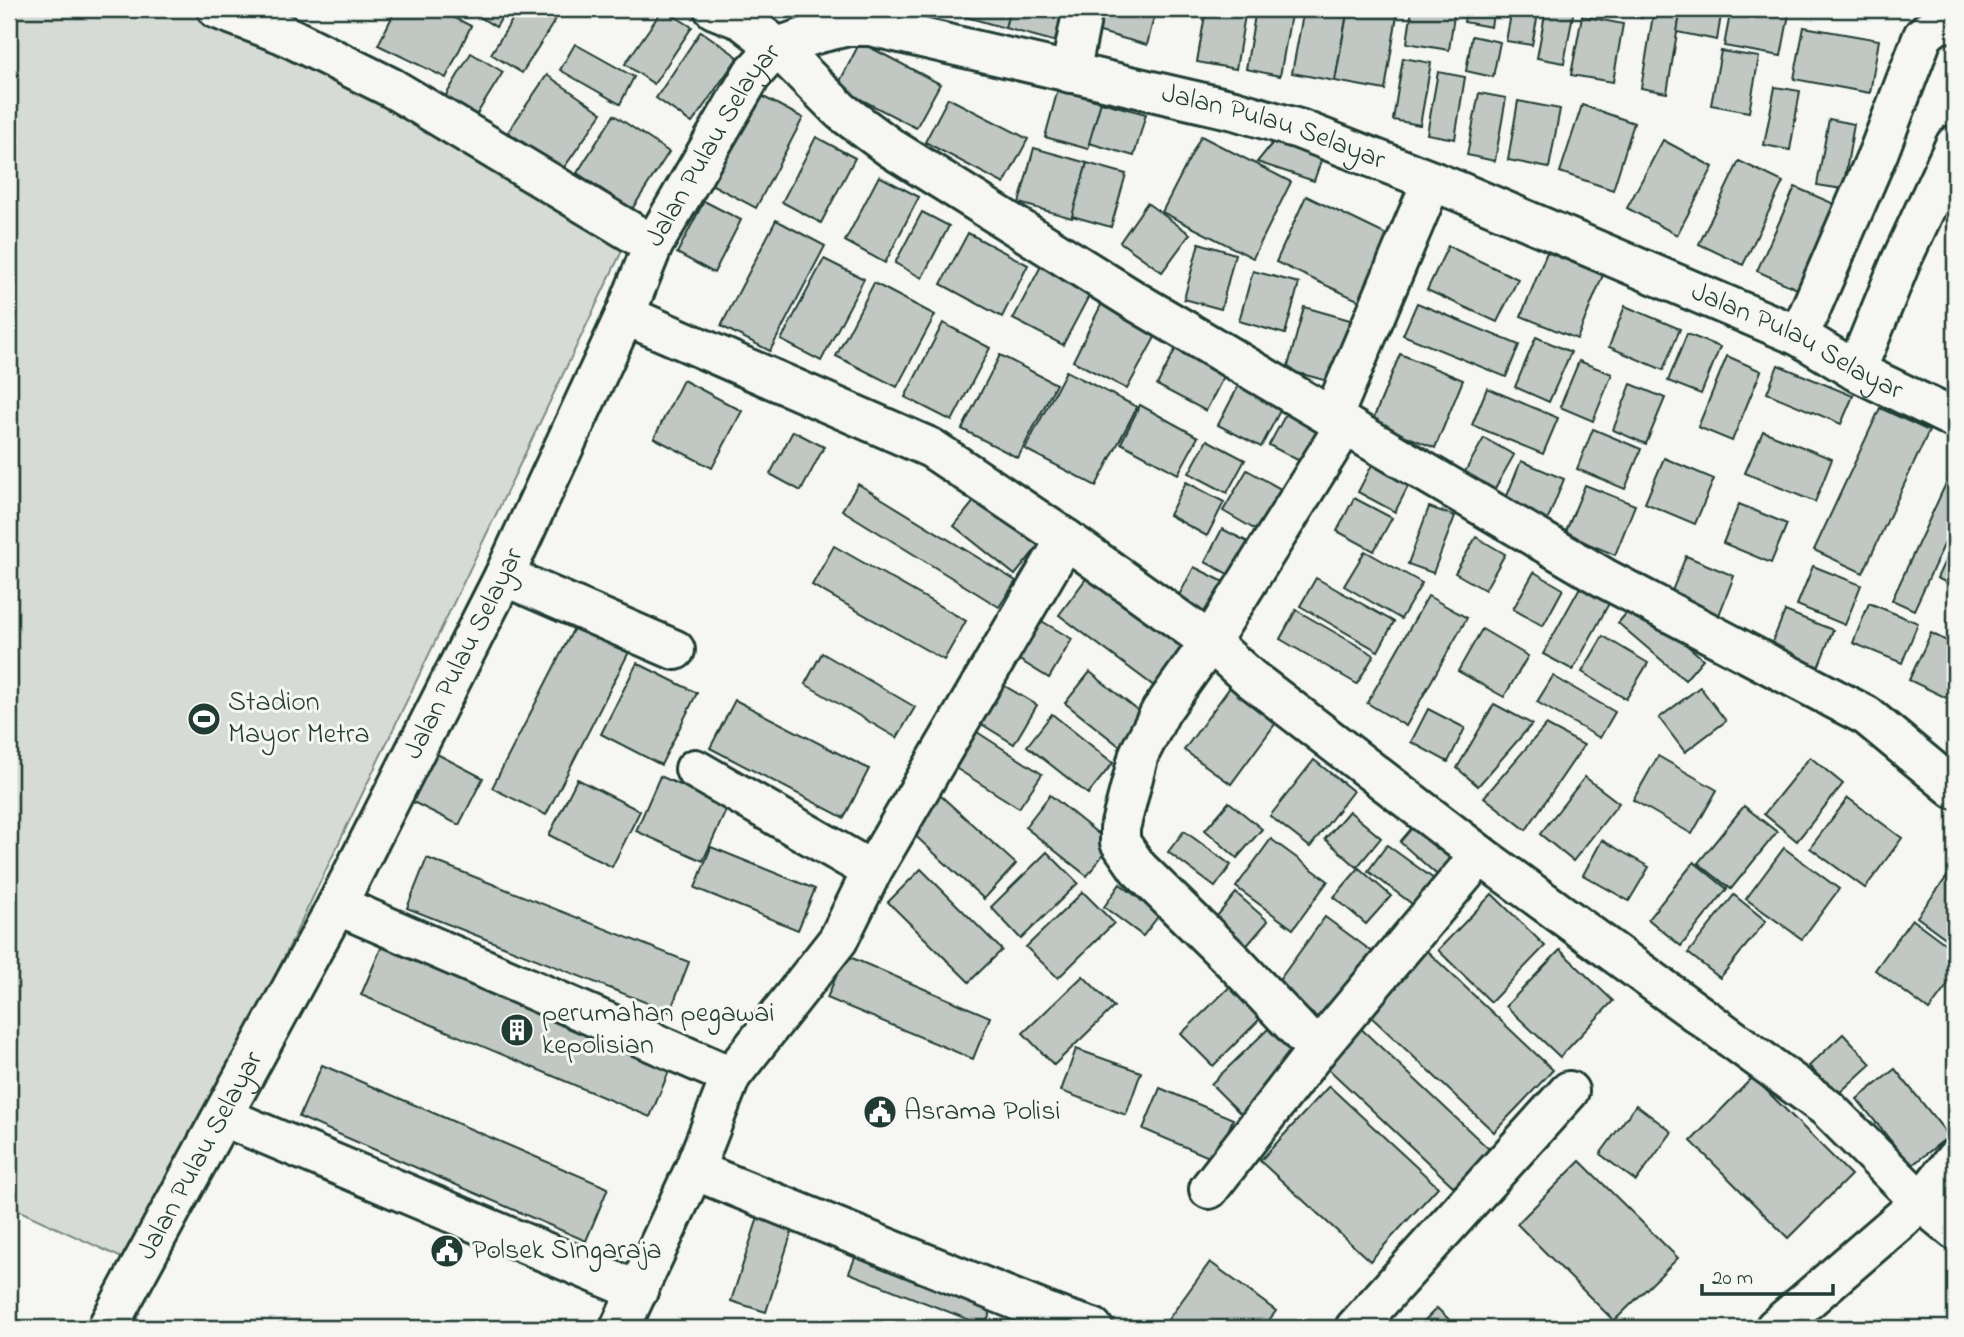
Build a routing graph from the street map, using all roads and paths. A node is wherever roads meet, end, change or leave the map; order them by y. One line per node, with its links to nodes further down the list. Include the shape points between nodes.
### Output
1 (218, 9): 9 (street, via 283,34 392,88)
2 (714, 9): 5 (street, via 741,20)
3 (1083, 9): 6 (street)
4 (1933, 23): 11 (street)
5 (777, 47): 6 (street, Jalan Pulau Selayar, via 848,26 870,26); 9 (street, Jalan Pulau Selayar, via 752,74); 14 (street, via 841,111 891,148 1135,301)
6 (1070, 73): 8 (street, Jalan Pulau Selayar, via 1299,129)
7 (1955, 145): 12 (street)
8 (1432, 181): 11 (street, Jalan Pulau Selayar); 14 (street)
9 (653, 245): 10 (street, Jalan Pulau Selayar)
10 (625, 315): 15 (street, via 931,448); 16 (street, Jalan Pulau Selayar)
11 (1799, 336): 12 (street, Jalan Pulau Selayar)
12 (1856, 371): 13 (street, Jalan Pulau Selayar)
13 (1955, 419)
14 (1339, 421): 17 (street); 20 (street, via 1606,579 1867,716)
15 (1066, 539): 17 (street); 22 (street)
16 (504, 576): 18 (street); 23 (street, Jalan Pulau Selayar)
17 (1210, 642): 21 (street); 24 (street, via 1161,711 1139,754 1120,842 1138,868)
18 (675, 650)
19 (695, 769): 22 (street)
20 (1955, 789)
21 (1480, 855): 24 (street); 31 (street, via 1827,1108)
22 (872, 871): 25 (street, via 838,940)
23 (337, 905): 25 (street); 27 (street, Jalan Pulau Selayar)
24 (1317, 1050): 30 (street)
25 (731, 1076): 29 (street)
26 (1569, 1091): 38 (street)
27 (224, 1117): 33 (street); 35 (street, Jalan Pulau Selayar)
28 (1955, 1159): 31 (street)
29 (694, 1170): 33 (street); 34 (street)
30 (1209, 1189)
31 (1922, 1202): 32 (street); 39 (street)
32 (1955, 1230)
33 (638, 1291): 36 (street)
34 (1053, 1322): 37 (street)
35 (107, 1328)
36 (620, 1328)
37 (1093, 1328)
38 (1355, 1328)
39 (1775, 1328)

